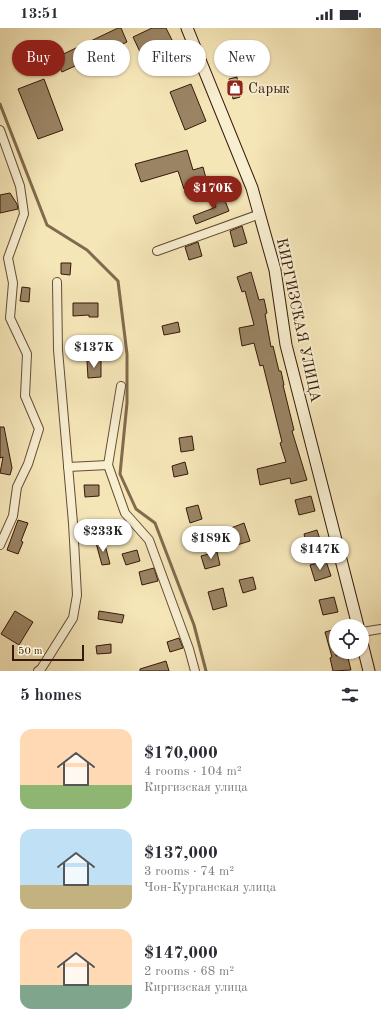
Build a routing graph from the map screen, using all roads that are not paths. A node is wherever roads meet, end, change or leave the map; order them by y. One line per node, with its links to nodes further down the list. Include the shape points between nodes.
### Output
1 (187, 28): 3 (main road, КИРГИЗСКАЯ УЛИЦА, via 252,188)
2 (0, 130): 9 (street, via 20,186 24,214 8,258 13,283 10,318 27,354 25,396 39,429 28,464 17,487 13,516)
3 (260, 214): 4 (street); 10 (main road, КИРГИЗСКАЯ УЛИЦА, via 276,270 286,345)
4 (157, 251)
5 (57, 282): 8 (street, via 58,350)
6 (121, 386): 7 (street)
7 (108, 465): 8 (street); 15 (street, via 125,513 149,540)
8 (68, 467): 14 (street, via 77,595 73,618)
9 (0, 545)
10 (356, 619)
11 (381, 629): 12 (street)
12 (369, 631)
13 (366, 659): 16 (main road)
14 (38, 671)
15 (195, 671)
16 (369, 671)

